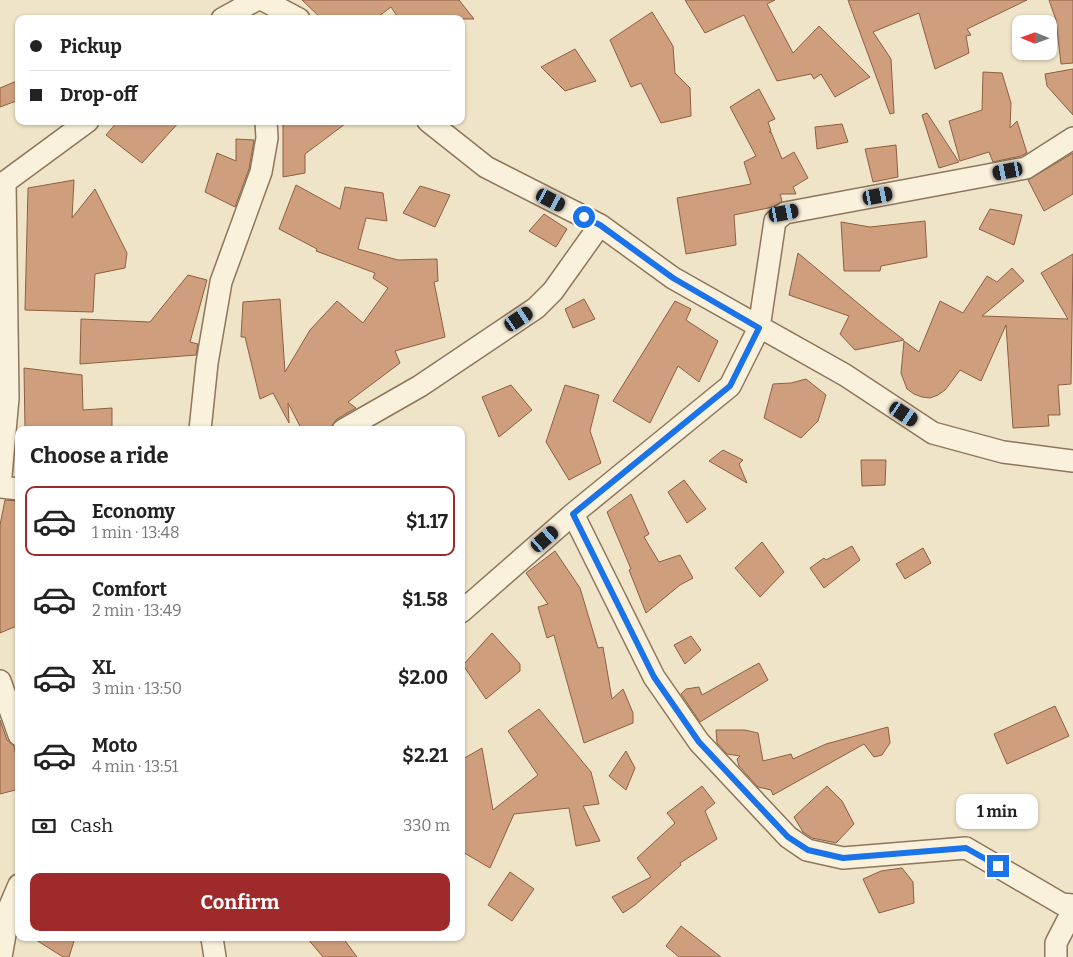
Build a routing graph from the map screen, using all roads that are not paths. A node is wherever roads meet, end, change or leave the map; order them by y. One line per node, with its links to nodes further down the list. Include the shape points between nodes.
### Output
1 (259, 0): 2 (street); 3 (street); 4 (street)
2 (230, 15)
3 (260, 15)
4 (291, 15)
5 (83, 125): 9 (street)
6 (266, 125): 12 (street, via 262,172 222,282 207,363)
7 (433, 125): 10 (street, via 486,167)
8 (1073, 138): 11 (street, via 1026,168 784,213 775,221)
9 (3, 183): 15 (street, via 8,398)
10 (600, 225): 11 (street, via 673,278); 13 (street, via 553,291 536,308 420,386)
11 (759, 328): 14 (street, via 845,375 933,434 1002,452); 17 (street, via 730,386)
12 (200, 426)
13 (350, 426)
14 (1073, 461)
15 (0, 487): 16 (street)
16 (15, 489)
17 (573, 514): 18 (street); 22 (street, via 654,677 699,742 788,837 808,850 843,858 966,848 1062,904)
18 (465, 608)
19 (0, 681): 20 (street)
20 (15, 724)
21 (15, 894): 25 (street)
22 (1073, 905)
23 (1073, 910): 27 (street, via 1056,943)
24 (212, 941): 26 (street)
25 (1, 957)
26 (215, 957)
27 (1056, 957)

